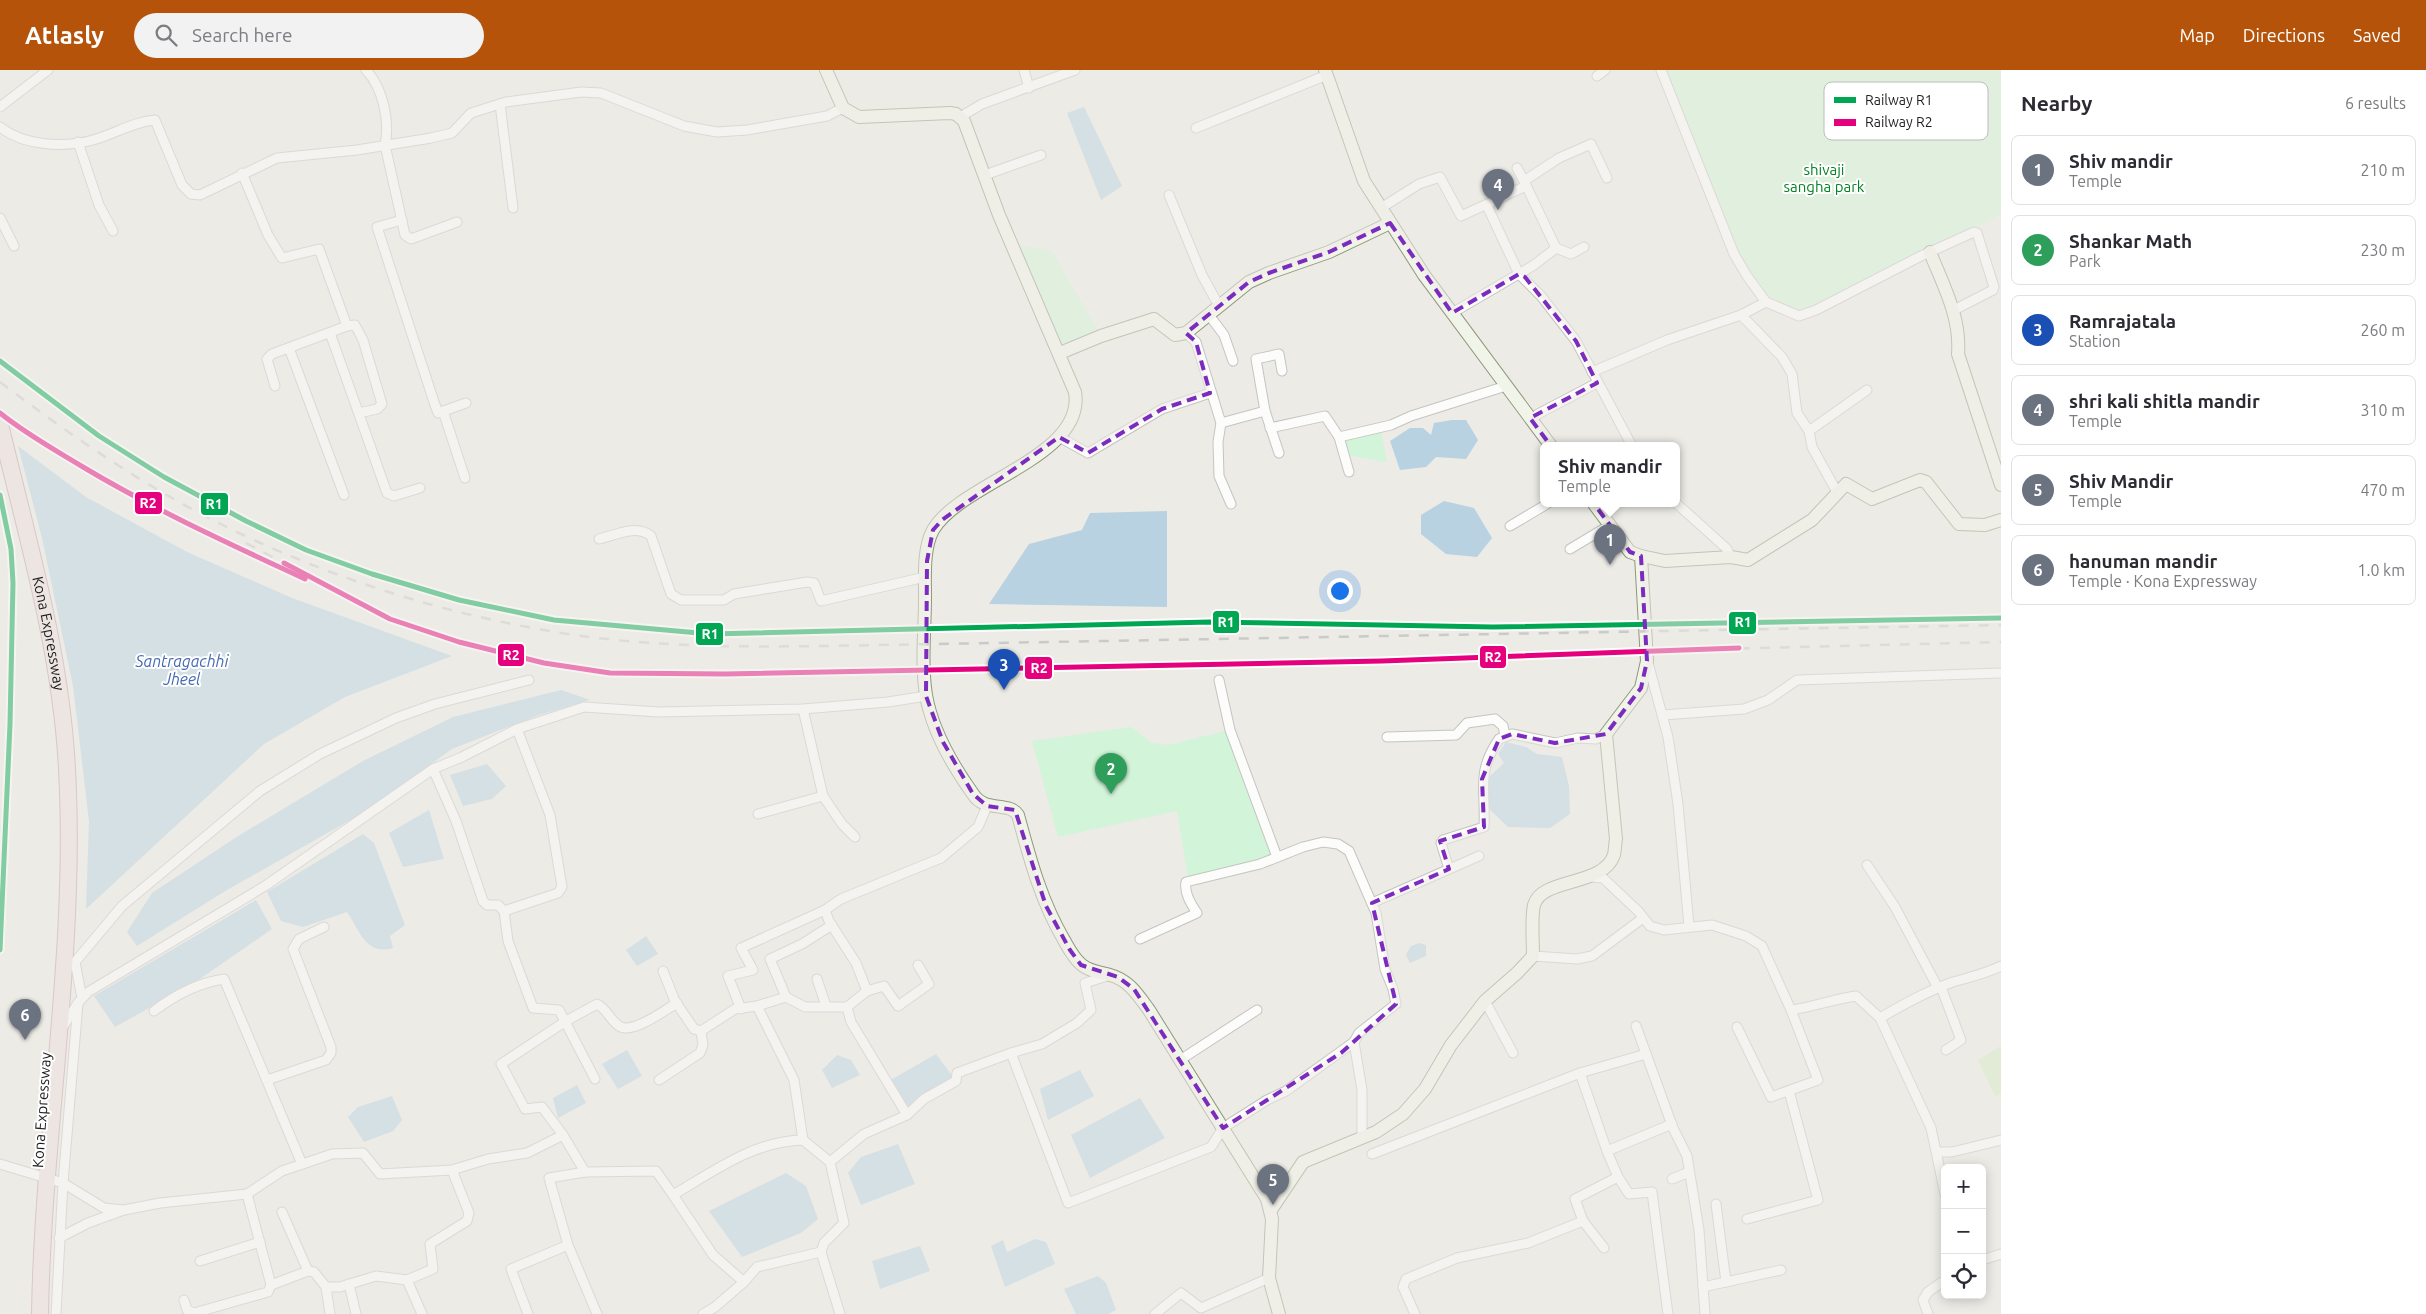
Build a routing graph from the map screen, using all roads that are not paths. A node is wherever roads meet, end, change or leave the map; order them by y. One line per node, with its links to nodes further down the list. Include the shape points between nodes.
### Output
1 (48, 70): 12 (street)
2 (366, 70): 19 (street, via 378,84 387,134)
3 (826, 70): 13 (street)
4 (1024, 70): 10 (street)
5 (1075, 70): 10 (street)
6 (1605, 70): 9 (street)
7 (1661, 70): 40 (street, via 1734,254)
8 (1326, 73): 15 (street); 28 (street, via 1364,181)
9 (1597, 76)
10 (1029, 88): 14 (street, via 982,104)
11 (500, 104): 13 (street, via 581,92 601,93 684,126 718,132 827,116); 19 (street, via 471,113 452,133); 27 (street)
12 (0, 107)
13 (843, 108): 14 (street, via 859,117 950,113)
14 (960, 117): 23 (street)
15 (1196, 128)
16 (4, 130): 17 (street); 18 (street, via 24,140 56,144)
17 (0, 141)
18 (78, 142): 22 (street, via 92,140 140,121 155,120 182,186 191,194 200,195); 34 (street, via 99,205)
19 (385, 145): 22 (street, via 277,158); 31 (street)
20 (1041, 155): 23 (street)
21 (1517, 168): 25 (street)
22 (242, 174): 45 (street, via 268,235 282,258 319,249)
23 (985, 175): 49 (street, via 999,215)
24 (1607, 178): 25 (street, via 1590,144 1559,158)
25 (1525, 184): 28 (street, via 1461,216 1440,176 1419,184); 37 (street)
26 (1169, 195): 41 (street)
27 (513, 208)
28 (1381, 208): 33 (street)
29 (1488, 208): 39 (street)
30 (0, 218): 35 (street)
31 (402, 220): 32 (street, via 405,235 411,239); 59 (street, via 377,227 438,413)
32 (457, 222)
33 (1390, 223): 41 (street, via 1329,252 1249,282); 43 (street)
34 (112, 231)
35 (14, 246)
36 (1584, 247): 37 (street, via 1570,254)
37 (1556, 248): 39 (street)
38 (1930, 252): 40 (street, via 1799,316); 42 (street); 42 (street, via 1974,232 1977,234 1993,290)
39 (1519, 274): 43 (street); 52 (street, via 1576,342)
40 (1766, 302): 44 (street)
41 (1214, 310): 47 (street); 50 (street)
42 (1954, 310): 74 (street, via 1960,336 1958,354)
43 (1452, 313): 55 (street)
44 (1741, 315): 52 (street, via 1667,340); 66 (street, via 1782,357 1792,374 1797,413)
45 (347, 326): 46 (street); 61 (street, via 355,325 363,340 382,404 377,409)
46 (330, 332): 48 (street); 61 (street)
47 (1186, 333): 49 (street, via 1175,335 1154,319); 57 (street, via 1196,342)
48 (288, 348): 54 (street, via 267,359); 77 (street)
49 (1060, 353): 67 (street, via 1076,409)
50 (1233, 360)
51 (1282, 371): 60 (street, via 1278,354 1256,359)
52 (1592, 372): 53 (street)
53 (1597, 383): 62 (street); 70 (street)
54 (275, 386)
55 (1506, 386): 62 (street); 68 (street, via 1391,425)
56 (1867, 390): 66 (street)
57 (1210, 393): 64 (street); 67 (street, via 1162,409 1088,452)
58 (466, 403): 59 (street)
59 (443, 411): 73 (street)
60 (1265, 411): 64 (street); 65 (street)
61 (359, 413): 75 (street, via 388,493 394,496)
62 (1532, 420): 69 (street)
63 (0, 424): 106 (highway, Kona Expressway, via 46,612 58,681 67,769)
64 (1221, 424): 78 (street, via 1218,442 1220,476)
65 (1270, 428): 68 (street, via 1325,416); 71 (street)
66 (1809, 431): 76 (street, via 1812,446)
67 (1059, 437): 89 (street, via 1025,463 968,498 942,520 928,542)
68 (1339, 438): 72 (street)
69 (1548, 442)
70 (1630, 442)
71 (1279, 453)
72 (1349, 472)
73 (465, 478)
74 (2001, 485)
75 (420, 488)
76 (1837, 492): 82 (street, via 1846,484 1872,499 1920,480 1926,482 1959,524); 88 (street, via 1812,520 1793,533 1748,560)
77 (344, 495)
78 (1231, 504)
79 (1542, 507): 84 (street)
80 (1596, 507): 83 (street)
81 (1680, 507): 88 (street, via 1726,548)
82 (2001, 520)
83 (1610, 525): 86 (street); 87 (street, via 1630,552)
84 (1510, 526)
85 (598, 539): 89 (street, via 644,530 651,536 671,594 681,600 724,600 734,594 806,582 814,583 821,601)
86 (1570, 549)
87 (1641, 556): 88 (street, via 1665,561); 90 (street)
88 (1731, 557)
89 (925, 577): 94 (street)
90 (1646, 651): 96 (street, via 1653,688); 98 (street, via 1642,688)
91 (2001, 673): 96 (street, via 1797,680 1768,700 1744,708)
92 (528, 680): 129 (street, via 435,704 396,718 320,754 260,791 122,906 75,962)
93 (1219, 680): 108 (street, via 1230,730)
94 (926, 696): 95 (street); 103 (street, via 943,742 973,794)
95 (803, 709): 97 (street, via 659,712 584,707); 102 (street)
96 (1663, 715): 117 (street, via 1678,804)
97 (518, 729): 101 (street); 114 (street, via 550,814 562,887 558,893)
98 (1606, 734): 99 (street, via 1596,739 1578,738 1556,743); 111 (street, via 1616,839 1613,856 1604,868)
99 (1504, 735): 100 (street, via 1503,726 1495,719 1467,723 1456,735); 110 (street, via 1492,748 1482,779 1484,826 1441,842)
100 (1387, 737)
101 (433, 769): 114 (street, via 456,821 483,901 487,905 498,904); 129 (street, via 265,886 88,992)
102 (823, 796): 104 (street); 105 (street)
103 (987, 806): 113 (street, via 978,827 941,858 840,899); 124 (street, via 1016,812 1046,906 1070,950 1081,965)
104 (758, 814)
105 (855, 837)
106 (67, 847): 144 (highway, Kona Expressway, via 68,914); 174 (highway, Kona Expressway, via 58,909)
107 (1479, 856): 110 (street)
108 (1277, 857): 112 (street, via 1323,842 1338,844 1349,851); 119 (street, via 1186,882 1185,888 1197,913)
109 (1867, 865): 126 (street, via 1895,907)
110 (1449, 869): 112 (street)
111 (1588, 877): 115 (street, via 1603,878); 120 (street, via 1545,890 1534,904)
112 (1372, 903): 145 (street, via 1380,930 1385,969 1396,1004 1359,1033)
113 (825, 910): 116 (street); 135 (street, via 741,948 753,970 728,976)
114 (504, 911): 140 (street, via 508,940 533,1008 559,1010)
115 (1643, 918): 117 (street, via 1650,926 1664,930); 120 (street, via 1592,956 1577,959)
116 (832, 925): 127 (street, via 856,963); 128 (street, via 770,959)
117 (1690, 926): 137 (street, via 1726,928 1762,946)
118 (324, 927): 153 (street, via 299,939 294,949 331,1053 326,1060)
119 (1140, 939)
120 (1533, 956): 130 (street)
121 (918, 965): 127 (street, via 929,984 898,1006 884,986)
122 (2001, 966): 126 (street)
123 (663, 971): 131 (street)
124 (1110, 975): 147 (street, via 1085,983 1091,1010 1076,1023 1042,1044); 150 (street, via 1126,982 1134,990)
125 (817, 979): 133 (street)
126 (1939, 988): 139 (street); 146 (street, via 1961,1040)
127 (867, 991): 134 (street)
128 (786, 997): 132 (street); 133 (street, via 805,1007)
129 (80, 1001): 144 (street); 174 (street)
130 (1485, 1001): 148 (street); 160 (street, via 1451,1046 1425,1089 1403,1114)
131 (677, 1003): 140 (street, via 642,1024 626,1029 597,1004); 143 (street, via 694,1029)
132 (757, 1006): 135 (street); 161 (street, via 794,1080)
133 (826, 1006): 134 (street)
134 (848, 1007): 156 (street, via 851,1022)
135 (741, 1009): 143 (street, via 735,1009)
136 (1257, 1010): 150 (street)
137 (1791, 1010): 139 (street, via 1856,996); 155 (street, via 1818,1080)
138 (154, 1011): 153 (street, via 174,996 201,984 224,979)
139 (1880, 1018): 164 (street, via 1931,1128)
140 (566, 1021): 152 (street); 159 (street, via 501,1064 525,1109 542,1108)
141 (1636, 1026): 149 (street)
142 (1737, 1027): 155 (street, via 1771,1098)
143 (701, 1031): 154 (street, via 703,1045 700,1053)
144 (59, 1035): 174 (highway, Kona Expressway)
145 (1354, 1042): 158 (street, via 1286,1091); 160 (street, via 1362,1090)
146 (1946, 1050)
147 (1011, 1053): 156 (street, via 957,1073 956,1082 924,1100); 158 (street, via 1068,1203 1210,1147)
148 (1513, 1053)
149 (1646, 1054): 151 (street); 157 (street)
150 (1180, 1060): 158 (street)
151 (1580, 1073): 163 (street); 165 (street)
152 (595, 1079)
153 (267, 1080): 168 (street)
154 (659, 1080)
155 (1789, 1091): 182 (street, via 1818,1200)
156 (907, 1115): 166 (street, via 864,1134)
157 (1672, 1124): 163 (street); 171 (street, via 1686,1156)
158 (1223, 1128): 180 (street)
159 (563, 1135): 169 (street, via 527,1153); 170 (street)
160 (1362, 1138): 180 (street, via 1303,1162)
161 (802, 1140): 166 (street); 177 (street, via 784,1140 737,1157)
162 (2001, 1140): 164 (street, via 1952,1152)
163 (1607, 1151): 173 (street)
164 (1937, 1152): 172 (street)
165 (1372, 1154)
166 (830, 1162): 188 (street, via 844,1223 824,1243)
167 (0, 1164): 174 (street)
168 (302, 1164): 169 (street, via 332,1154 364,1153 380,1174); 176 (street, via 282,1171)
169 (452, 1170): 195 (street, via 469,1214 467,1221 430,1244 433,1269)
170 (585, 1172): 177 (street, via 656,1171); 186 (street, via 549,1178)
171 (1689, 1172): 175 (street); 202 (street, via 1699,1230)
172 (1941, 1173)
173 (1618, 1177): 183 (street, via 1576,1199); 217 (street, via 1629,1194 1652,1192)
174 (49, 1179): 179 (street, via 104,1208); 184 (street); 204 (highway, Kona Expressway); 205 (highway, Kona Expressway, via 45,1195)
175 (1672, 1179)
176 (247, 1194): 179 (street, via 160,1202); 185 (street)
177 (674, 1195): 196 (street, via 713,1255)
178 (1716, 1204): 197 (street)
179 (124, 1210): 184 (street)
180 (1271, 1210): 194 (street)
181 (282, 1212): 193 (street)
182 (1747, 1219)
183 (1583, 1221): 187 (street); 216 (street, via 1528,1243 1457,1258 1406,1278 1403,1287)
184 (59, 1238): 206 (street)
185 (260, 1242): 191 (street); 200 (street)
186 (568, 1245): 210 (street, via 511,1269); 211 (street)
187 (1604, 1248)
188 (821, 1252): 196 (street, via 757,1267); 213 (street)
189 (2001, 1254): 190 (street)
190 (1986, 1259)
191 (200, 1261)
192 (1781, 1270): 197 (street)
193 (308, 1271): 200 (street); 201 (street, via 314,1272)
194 (1269, 1278): 214 (street, via 1201,1308 1181,1293); 215 (street)
195 (407, 1280): 199 (street, via 376,1276); 209 (street)
196 (744, 1282): 212 (street)
197 (1726, 1282): 202 (street)
198 (1941, 1283): 219 (street, via 1928,1292 1924,1300)
199 (349, 1284): 201 (street); 208 (street)
200 (271, 1285): 203 (street, via 268,1292 194,1313 187,1310)
201 (326, 1287): 207 (street)
202 (1703, 1287): 218 (street)
203 (184, 1300)
204 (30, 1314)
205 (40, 1314)
206 (56, 1314)
207 (330, 1314)
208 (356, 1314)
209 (422, 1314)
210 (528, 1314)
211 (597, 1314)
212 (703, 1314)
213 (840, 1314)
214 (1155, 1314)
215 (1279, 1314)
216 (1416, 1314)
217 (1668, 1314)
218 (1705, 1314)
219 (1928, 1314)

